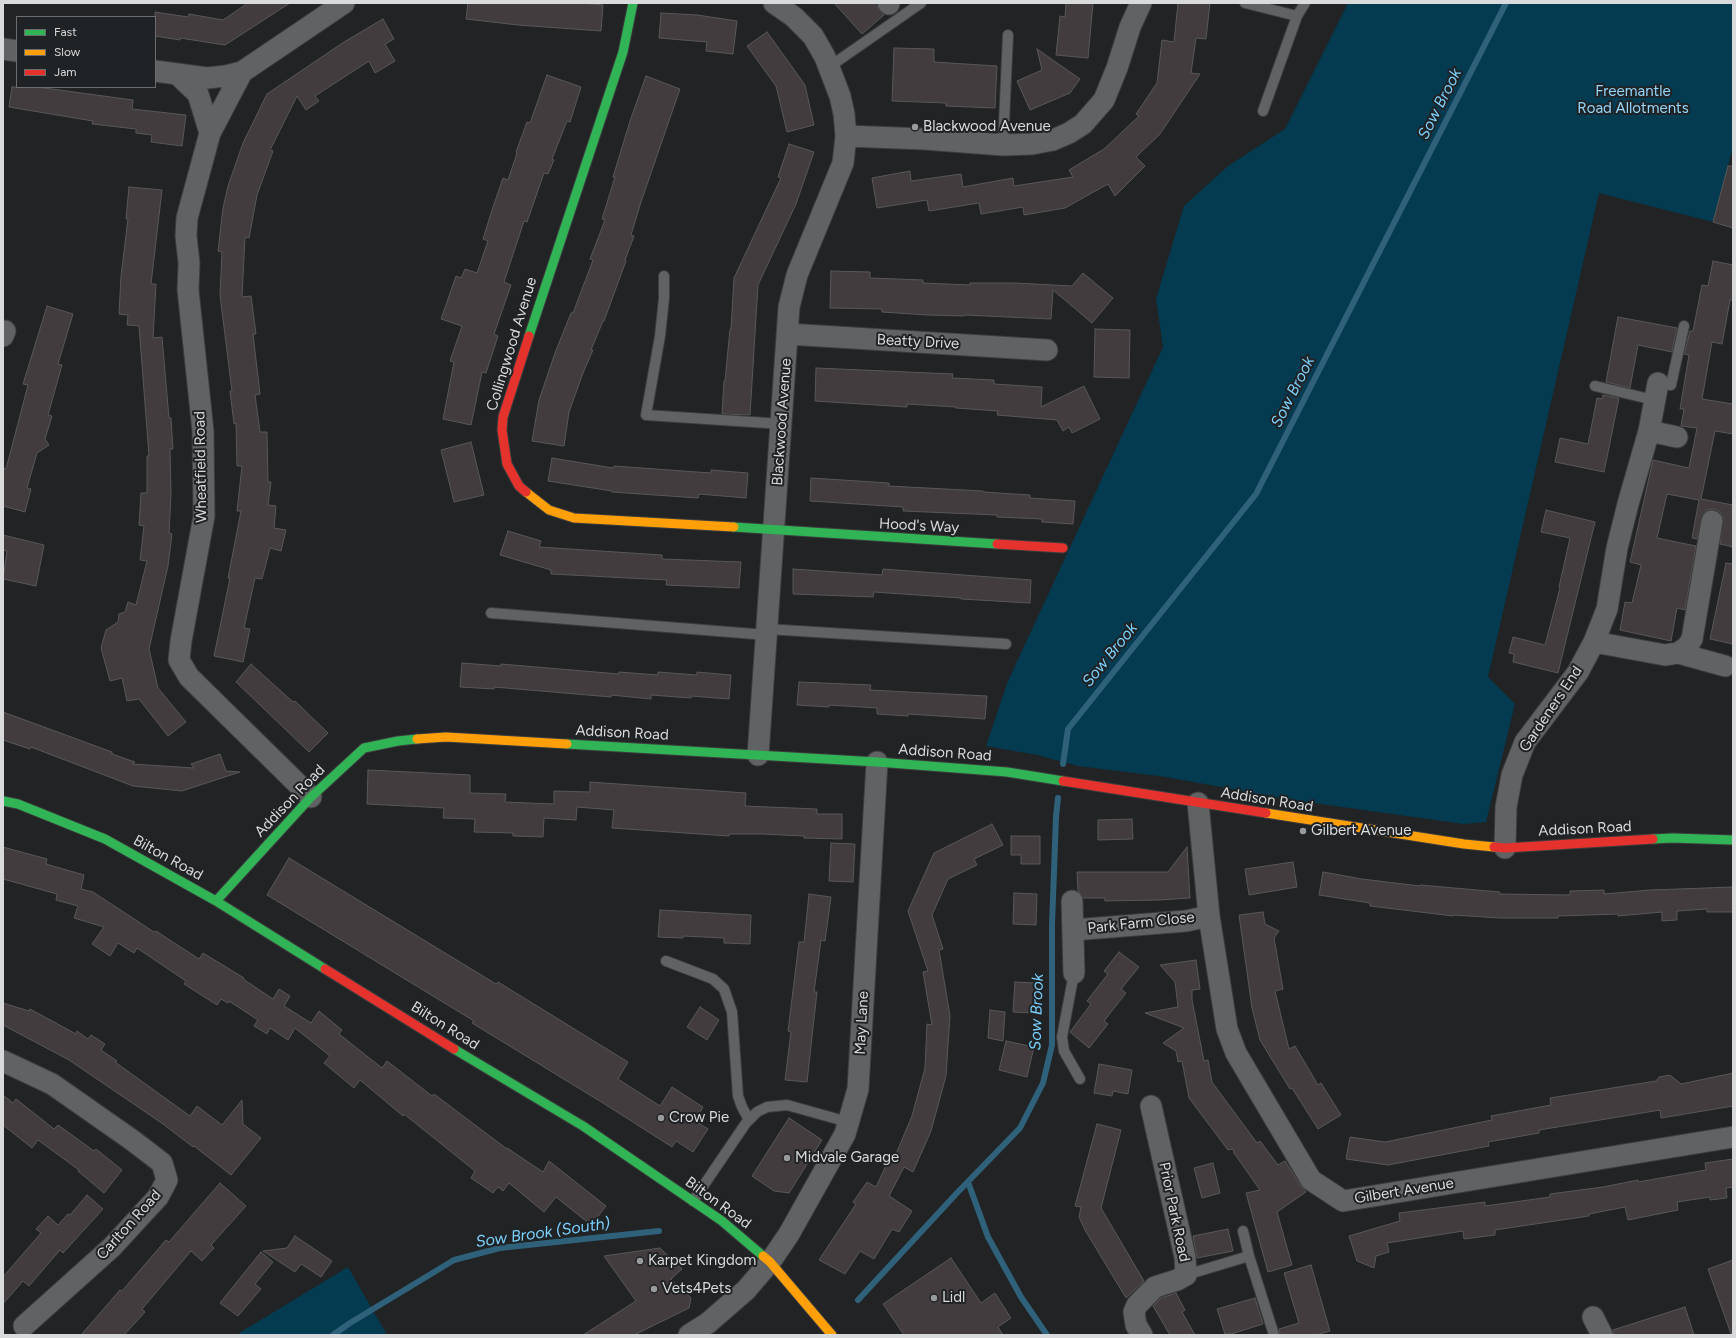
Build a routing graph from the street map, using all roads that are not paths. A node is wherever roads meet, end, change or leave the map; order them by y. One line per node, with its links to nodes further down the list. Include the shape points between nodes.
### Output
1 (344, 3): 14 (street, Wheatfield Road)
2 (633, 3): 30 (street, Collingwood Avenue, via 623,52 502,417 503,445 508,464 519,486 533,498 549,510 574,518)
3 (774, 3): 12 (street, Blackwood Avenue, via 794,17 813,36)
4 (921, 3): 12 (lane)
5 (1140, 3): 19 (street, via 1107,94 1083,124 1053,140)
6 (1245, 3): 8 (lane)
7 (1305, 3): 8 (lane)
8 (1297, 16): 16 (lane)
9 (1008, 34): 19 (lane)
10 (3, 49): 11 (street)
11 (16, 51)
12 (829, 67): 18 (street, Blackwood Avenue, via 840,96)
13 (156, 71): 15 (street)
14 (242, 72): 15 (street, via 207,78); 17 (street, Wheatfield Road)
15 (177, 74): 17 (street, via 198,94)
16 (1263, 111)
17 (210, 133): 40 (street, Wheatfield Road, via 186,230 188,290 202,431 204,516 179,660 188,677)
18 (846, 136): 19 (street); 22 (street, Blackwood Avenue, via 844,163 797,275 789,307)
19 (1003, 145)
20 (664, 276): 26 (lane, via 660,336 646,415)
21 (1684, 326): 25 (lane, via 1671,385)
22 (788, 334): 23 (street, Beatty Drive); 26 (street, Blackwood Avenue)
23 (1047, 350)
24 (1595, 386): 25 (lane)
25 (1656, 392): 27 (street, Gardeners End)
26 (782, 424): 30 (street, Blackwood Avenue)
27 (1649, 431): 28 (street); 34 (street, Gardeners End, via 1626,512 1607,609)
28 (1677, 437)
29 (1712, 521): 36 (street, via 1692,639 1687,647)
30 (774, 530): 31 (street, Hood's Way); 33 (street, Blackwood Avenue)
31 (1063, 548)
32 (491, 613): 33 (lane)
33 (767, 632): 35 (lane); 38 (street, Blackwood Avenue)
34 (1594, 642): 36 (street, via 1666,655); 44 (street, Gardeners End, via 1578,672 1525,742 1512,775 1506,807)
35 (1006, 644)
36 (1678, 653): 37 (street)
37 (1725, 666)
38 (758, 755): 39 (street, Addison Road); 40 (street, Addison Road, via 446,737 398,741 364,748)
39 (877, 762): 42 (street, Addison Road, via 1007,772); 55 (street, May Lane, via 858,1089)
40 (311, 797): 45 (street, Addison Road)
41 (3, 801): 45 (street, Bilton Road, via 18,804 105,839)
42 (1198, 803): 44 (street, Addison Road); 47 (street, Gilbert Avenue)
43 (1733, 840): 44 (street, Addison Road, via 1672,838)
44 (1505, 848)
45 (216, 901): 57 (street, Bilton Road, via 583,1126)
46 (1072, 901): 48 (street, Park Farm Close)
47 (1209, 916): 48 (street, Park Farm Close, via 1186,921); 56 (street, Gilbert Avenue, via 1227,1028 1236,1053 1311,1180 1344,1201)
48 (1073, 930): 50 (street, Park Farm Close)
49 (666, 961): 54 (lane, via 714,979 724,989 732,1012 738,1096)
50 (1074, 973): 52 (lane, via 1062,1037 1064,1051)
51 (3, 1061): 62 (street, Carlton Road, via 52,1084 132,1140 162,1163 167,1180 158,1197 112,1247)
52 (1080, 1079)
53 (1151, 1106): 61 (street, Prior Park Road, via 1185,1257)
54 (749, 1120): 55 (lane, via 767,1107 787,1105); 57 (lane)
55 (848, 1122): 60 (street, May Lane, via 845,1134 819,1181)
56 (1733, 1137)
57 (693, 1201): 60 (street, Bilton Road, via 722,1221)
58 (1243, 1231): 59 (lane)
59 (1249, 1256): 61 (lane); 66 (lane)
60 (770, 1262): 63 (street, May Lane, via 746,1290 708,1323); 64 (street, Bilton Road)
61 (1186, 1275): 65 (street, Prior Park Road, via 1155,1287 1137,1304 1134,1312 1136,1325)
62 (24, 1332)
63 (689, 1335)
64 (832, 1335)
65 (1142, 1335)
66 (1274, 1335)

